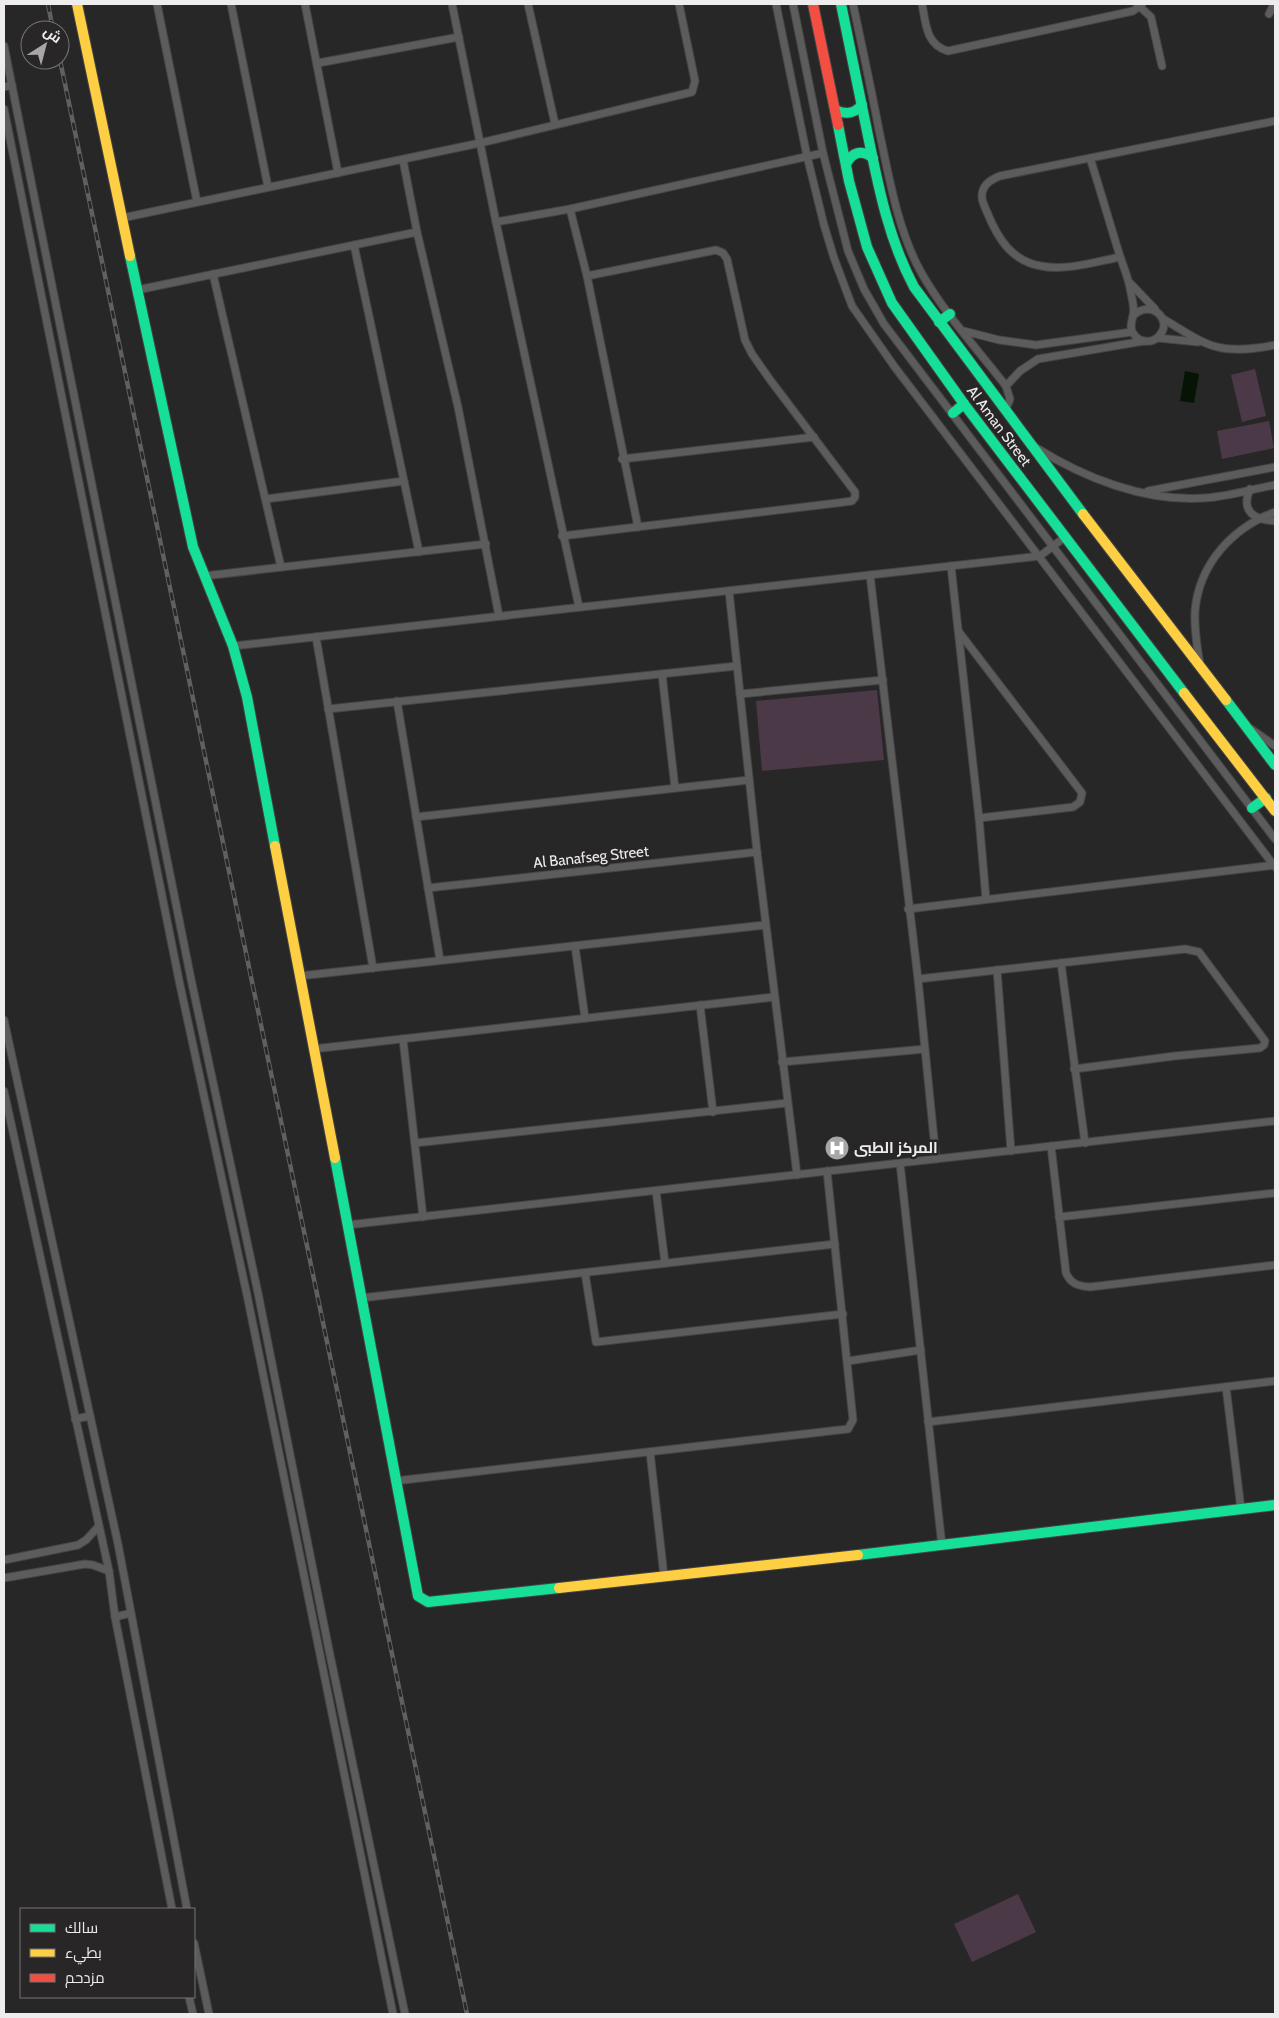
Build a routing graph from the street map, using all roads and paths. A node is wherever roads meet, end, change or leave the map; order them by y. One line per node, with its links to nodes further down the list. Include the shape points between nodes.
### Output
1 (77, 4): 39 (street)
2 (157, 4): 37 (street)
3 (231, 4): 36 (street)
4 (305, 4): 19 (street)
5 (452, 4): 17 (street)
6 (528, 4): 27 (street)
7 (679, 4): 27 (street, via 695,81 692,92)
8 (776, 4): 30 (street)
9 (793, 4): 29 (street)
10 (813, 4): 25 (street, Al Aman Street)
11 (841, 4): 23 (street, Al Aman Street)
12 (853, 4): 48 (street, via 903,230 922,274)
13 (922, 4): 15 (street, via 932,42 948,51 1133,11)
14 (1274, 4): 16 (street)
15 (1141, 5): 20 (street, via 1152,18)
16 (1269, 14)
17 (459, 37): 19 (street); 28 (street)
18 (4, 46): 21 (street)
19 (318, 63): 35 (street)
20 (1162, 66)
21 (12, 85): 22 (street); 182 (street, via 191,979)
22 (4, 87)
23 (862, 105): 25 (street, via 849,114); 31 (street, Al Aman Street)
24 (4, 109): 181 (street, via 180,985 248,1296)
25 (835, 110): 34 (street, Al Aman Street)
26 (1275, 121): 32 (street)
27 (555, 124): 28 (street)
28 (480, 143): 33 (street); 40 (street)
29 (823, 153): 30 (street); 63 (street, via 848,251 864,289 884,324)
30 (807, 156): 38 (street); 82 (street, via 824,225 852,306)
31 (873, 158): 34 (street, via 858,152 848,157); 51 (street, Al Aman Street, via 896,249 914,287)
32 (1090, 158): 43 (street); 43 (street, via 1000,176 990,180 983,190 982,200 999,239 1021,259 1039,266 1058,268)
33 (404, 160): 35 (street); 41 (street)
34 (846, 164): 61 (street, Al Aman Street, via 867,247 883,285 903,320)
35 (338, 173): 36 (street)
36 (268, 187): 37 (street)
37 (197, 202): 39 (street)
38 (570, 209): 40 (street); 45 (street)
39 (122, 218): 47 (street)
40 (496, 222): 77 (street)
41 (417, 232): 42 (street); 79 (street)
42 (354, 245): 44 (street); 68 (street)
43 (1120, 257): 46 (street)
44 (213, 274): 47 (street); 72 (street)
45 (587, 276): 64 (street, via 716,250 723,253 745,340 771,381); 66 (street)
46 (1130, 282): 49 (street); 50 (street)
47 (137, 290): 86 (street, via 193,547)
48 (950, 314): 51 (street); 52 (street)
49 (1134, 315): 50 (street, via 1148,308); 53 (street)
50 (1160, 315): 54 (street, via 1163,329); 56 (street)
51 (939, 322): 62 (street, Al Aman Street)
52 (964, 331): 57 (street, via 999,340); 60 (street)
53 (1132, 332): 55 (street); 57 (street)
54 (1158, 338): 55 (street); 56 (street)
55 (1144, 341): 59 (street)
56 (1201, 342): 58 (street, via 1233,350)
57 (1036, 344): 59 (street)
58 (1275, 345)
59 (1038, 359): 60 (street)
60 (1006, 386): 62 (street, via 1010,399)
61 (964, 404): 63 (street); 78 (street, Al Aman Street)
62 (1005, 411): 65 (street, Al Aman Street)
63 (952, 413): 80 (street)
64 (814, 437): 66 (street); 76 (street, via 855,492 856,497 852,501)
65 (1030, 444): 71 (street, via 1083,474); 94 (street, Al Aman Street)
66 (622, 459): 76 (street)
67 (1275, 467): 71 (street)
68 (404, 481): 72 (street); 81 (street)
69 (1275, 484): 70 (street)
70 (1250, 490): 71 (street, via 1204,498); 74 (street, via 1247,506)
71 (1142, 492)
72 (266, 499): 84 (street)
73 (1275, 512): 74 (street)
74 (1257, 518): 75 (street); 94 (street, via 1221,548 1208,567 1195,611)
75 (1275, 521)
76 (638, 527): 77 (street)
77 (562, 536): 88 (street)
78 (1066, 537): 80 (street); 105 (street, Al Aman Street)
79 (486, 544): 81 (street); 89 (street)
80 (1054, 546): 82 (street); 106 (street)
81 (420, 552): 84 (street)
82 (1040, 556): 83 (street); 112 (street)
83 (951, 566): 85 (street); 90 (street)
84 (281, 567): 86 (street)
85 (870, 575): 87 (street); 96 (street)
86 (204, 576): 92 (street)
87 (729, 590): 88 (street); 93 (street)
88 (579, 607): 89 (street)
89 (499, 616): 91 (street)
90 (959, 631): 109 (street); 109 (street, via 1082,793 1080,802 1073,807)
91 (316, 637): 92 (street); 99 (street)
92 (233, 646): 122 (street, via 247,697)
93 (737, 666): 95 (street); 97 (street)
94 (1200, 666): 100 (street, Al Aman Street)
95 (662, 674): 98 (street); 104 (street)
96 (883, 680): 97 (street); 115 (street)
97 (740, 694): 103 (street)
98 (397, 701): 99 (street); 108 (street)
99 (328, 709): 120 (street)
100 (1244, 725): 101 (street); 102 (street, Al Aman Street)
101 (1275, 745)
102 (1275, 766)
103 (749, 780): 104 (street); 111 (street)
104 (675, 788): 108 (street)
105 (1266, 798): 106 (street); 107 (street, Al Aman Street)
106 (1252, 808): 110 (street)
107 (1275, 811)
108 (416, 817): 113 (street)
109 (979, 818): 114 (street)
110 (1275, 839)
111 (757, 852): 113 (street, Al Banafseg Street); 116 (street)
112 (1275, 866): 114 (street)
113 (428, 888): 118 (street)
114 (986, 899): 115 (street)
115 (908, 908): 123 (street)
116 (766, 925): 117 (street); 124 (street)
117 (575, 946): 118 (street); 126 (street)
118 (440, 960): 120 (street)
119 (1061, 963): 121 (street); 132 (street); 132 (street, via 1185,949 1199,952 1265,1041 1260,1048)
120 (373, 968): 122 (street)
121 (997, 970): 123 (street); 140 (street)
122 (300, 976): 129 (street)
123 (918, 979): 130 (street)
124 (774, 997): 125 (street); 131 (street)
125 (700, 1006): 126 (street); 135 (street)
126 (585, 1018): 128 (street)
127 (4, 1020): 160 (street)
128 (403, 1038): 129 (street); 137 (street)
129 (313, 1049): 149 (street)
130 (925, 1049): 131 (street); 141 (street)
131 (782, 1062): 134 (street)
132 (1074, 1069): 138 (street)
133 (4, 1091): 161 (street)
134 (787, 1103): 135 (street); 144 (street)
135 (713, 1112): 137 (street)
136 (1275, 1121): 138 (street)
137 (415, 1143): 147 (street)
138 (1085, 1143): 139 (street)
139 (1051, 1146): 140 (street); 148 (street)
140 (1011, 1151): 141 (street)
141 (936, 1159): 142 (street)
142 (900, 1163): 143 (street); 156 (street)
143 (827, 1172): 144 (street); 150 (street)
144 (797, 1175): 145 (street)
145 (656, 1191): 147 (street); 151 (street)
146 (1275, 1193): 148 (street)
147 (423, 1217): 149 (street)
148 (1059, 1217): 152 (street, via 1066,1273 1071,1282 1082,1286)
149 (347, 1225): 154 (street)
150 (834, 1244): 151 (street); 155 (street)
151 (665, 1264): 153 (street)
152 (1275, 1266)
153 (585, 1272): 154 (street); 155 (street, via 596,1342)
154 (360, 1298): 164 (street)
155 (843, 1314): 157 (street)
156 (920, 1350): 157 (street); 162 (street)
157 (848, 1360): 163 (street, via 853,1420 848,1429)
158 (1275, 1381): 159 (street)
159 (1226, 1387): 162 (street); 166 (street)
160 (90, 1416): 161 (street); 173 (street)
161 (75, 1418): 167 (street)
162 (928, 1422): 168 (street)
163 (650, 1452): 164 (street); 171 (street)
164 (395, 1481): 171 (street, via 416,1593 424,1601)
165 (1275, 1505): 166 (street)
166 (1241, 1509): 168 (street)
167 (98, 1527): 169 (street, via 78,1545); 170 (street)
168 (942, 1546): 171 (street)
169 (4, 1560)
170 (109, 1570): 172 (street, via 85,1564); 174 (street)
171 (664, 1576)
172 (4, 1578)
173 (131, 1613): 174 (street); 176 (street)
174 (115, 1617): 175 (street)
175 (172, 1908)
176 (187, 1908)
177 (195, 1948): 180 (street)
178 (190, 1998): 179 (street)
179 (193, 2014)
180 (209, 2014)
181 (393, 2014)
182 (405, 2014)

